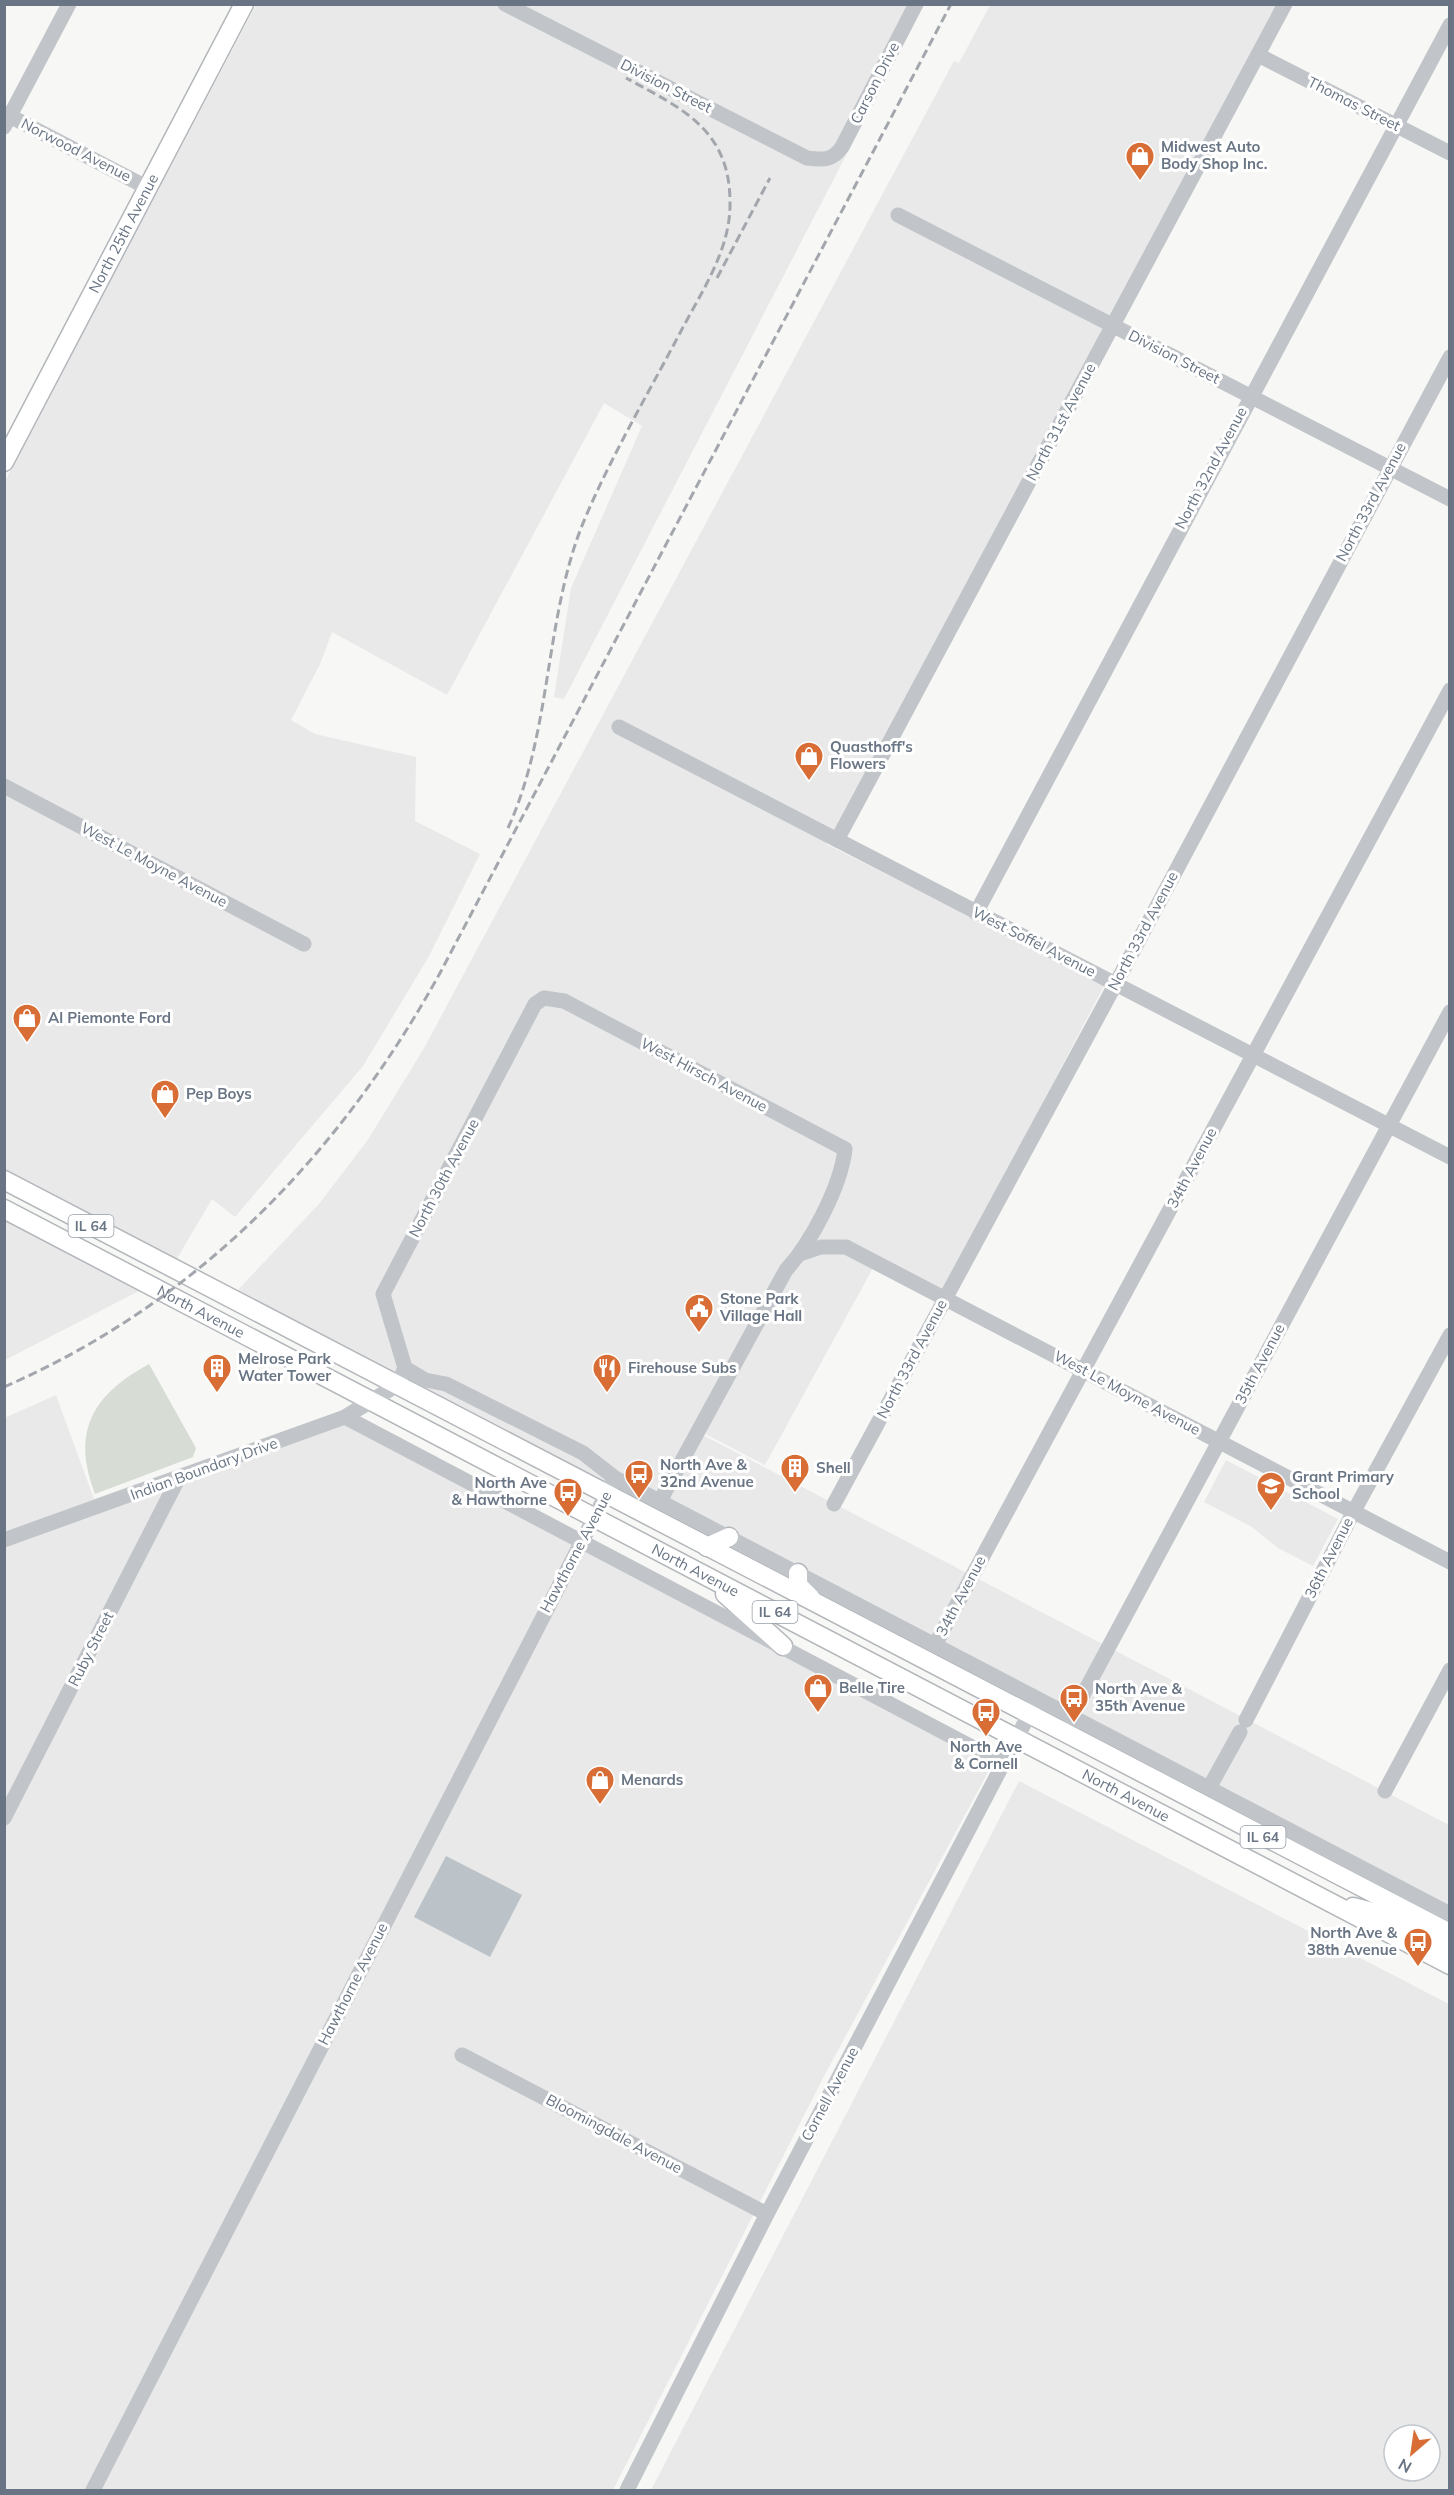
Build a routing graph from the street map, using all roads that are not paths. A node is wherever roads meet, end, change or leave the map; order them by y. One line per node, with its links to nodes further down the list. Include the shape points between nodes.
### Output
1 (69, 4): 8 (street)
2 (244, 4): 12 (main road, North 25th Avenue)
3 (505, 4): 11 (street, Division Street, via 807,158)
4 (916, 4): 11 (street, Carson Drive, via 842,147)
5 (1285, 4): 7 (street, North 31st Avenue)
6 (1449, 25): 9 (street, North 32nd Avenue)
7 (1258, 54): 9 (street, Thomas Street); 14 (street, North 31st Avenue)
8 (6, 119): 12 (street, Norwood Avenue)
9 (1396, 125): 10 (street, Thomas Street); 16 (street, North 32nd Avenue)
10 (1449, 153)
11 (830, 159)
12 (148, 188): 17 (main road, North 25th Avenue)
13 (898, 214): 14 (street, Division Street)
14 (1113, 325): 16 (street, Division Street); 23 (street, North 31st Avenue)
15 (1449, 357): 18 (street, North 33rd Avenue)
16 (1250, 396): 18 (street, Division Street); 24 (street, North 32nd Avenue)
17 (4, 462)
18 (1390, 468): 19 (street, Division Street); 26 (street, North 33rd Avenue)
19 (1449, 499)
20 (1449, 690): 29 (street, 34th Avenue)
21 (619, 727): 23 (street, West Soffel Avenue)
22 (4, 786): 25 (street, West Le Moyne Avenue)
23 (837, 840): 24 (street, West Soffel Avenue)
24 (976, 913): 26 (street, West Soffel Avenue)
25 (304, 944)
26 (1115, 985): 29 (street, West Soffel Avenue); 35 (street, North 33rd Avenue)
27 (564, 1001): 34 (street, West Hirsch Avenue, via 845,1149 843,1170); 37 (street, North 30th Avenue, via 544,998 535,1004 383,1294)
28 (1449, 1012): 30 (street, 35th Avenue)
29 (1253, 1055): 30 (street, West Soffel Avenue); 38 (street, 34th Avenue)
30 (1389, 1125): 31 (street, West Soffel Avenue); 42 (street, 35th Avenue)
31 (1449, 1157)
32 (4, 1180): 39 (main road, North Avenue / IL 64)
33 (4, 1209): 40 (main road, North Avenue / IL 64)
34 (800, 1254): 35 (street, West Le Moyne Avenue, via 821,1246 846,1247); 46 (street, via 786,1270)
35 (945, 1298): 38 (street, West Le Moyne Avenue); 47 (street, North 33rd Avenue)
36 (1449, 1335): 48 (street, 36th Avenue)
37 (405, 1368): 39 (street); 43 (street, North Avenue, via 425,1380 462,1391 584,1453)
38 (1083, 1370): 42 (street, West Le Moyne Avenue); 58 (street, 34th Avenue)
39 (397, 1385): 40 (street, Indian Boundary Drive); 45 (main road, North Avenue / IL 64)
40 (372, 1400): 41 (street, Indian Boundary Drive); 49 (main road, North Avenue / IL 64)
41 (345, 1417): 44 (street, Indian Boundary Drive); 52 (street, North Avenue)
42 (1219, 1441): 48 (street, West Le Moyne Avenue); 62 (street, 35th Avenue)
43 (615, 1478): 45 (street, Hawthorne Avenue); 46 (street, North Avenue)
44 (178, 1479): 51 (street, Indian Boundary Drive); 67 (street, Ruby Street)
45 (606, 1494): 49 (street, Hawthorne Avenue); 53 (main road, North Avenue / IL 64)
46 (660, 1501): 50 (street, North Avenue)
47 (834, 1504)
48 (1354, 1511): 54 (street, West Le Moyne Avenue); 65 (street, 36th Avenue)
49 (594, 1517): 52 (street, Hawthorne Avenue); 55 (main road, North Avenue / IL 64)
50 (729, 1537): 53 (main road); 56 (street, North Avenue)
51 (4, 1540)
52 (581, 1541): 59 (street, North Avenue); 74 (street, Hawthorne Avenue)
53 (707, 1546): 57 (main road, North Avenue / IL 64)
54 (1449, 1562)
55 (690, 1568): 59 (main road); 63 (main road, North Avenue / IL 64)
56 (801, 1569): 57 (main road, via 798,1585); 58 (street, North Avenue)
57 (814, 1602): 61 (main road, North Avenue / IL 64)
58 (935, 1645): 61 (street, North Avenue)
59 (783, 1646): 64 (street, North Avenue)
60 (1449, 1670): 66 (street)
61 (1033, 1707): 62 (street, North Avenue); 63 (street, Cornell Avenue); 69 (main road, North Avenue / IL 64)
62 (1071, 1717): 65 (street, North Avenue)
63 (1016, 1739): 64 (street, Cornell Avenue); 68 (main road, North Avenue / IL 64)
64 (1004, 1764): 73 (street, Cornell Avenue)
65 (1209, 1788): 69 (street, North Avenue)
66 (1385, 1791)
67 (4, 1818)
68 (1334, 1905): 70 (main road, via 1380,1914); 71 (main road, North Avenue / IL 64)
69 (1448, 1927)
70 (1449, 1950)
71 (1449, 1965)
72 (462, 2055): 73 (street, Bloomingdale Avenue)
73 (767, 2214): 75 (street, Cornell Avenue)
74 (93, 2490)
75 (627, 2490)

